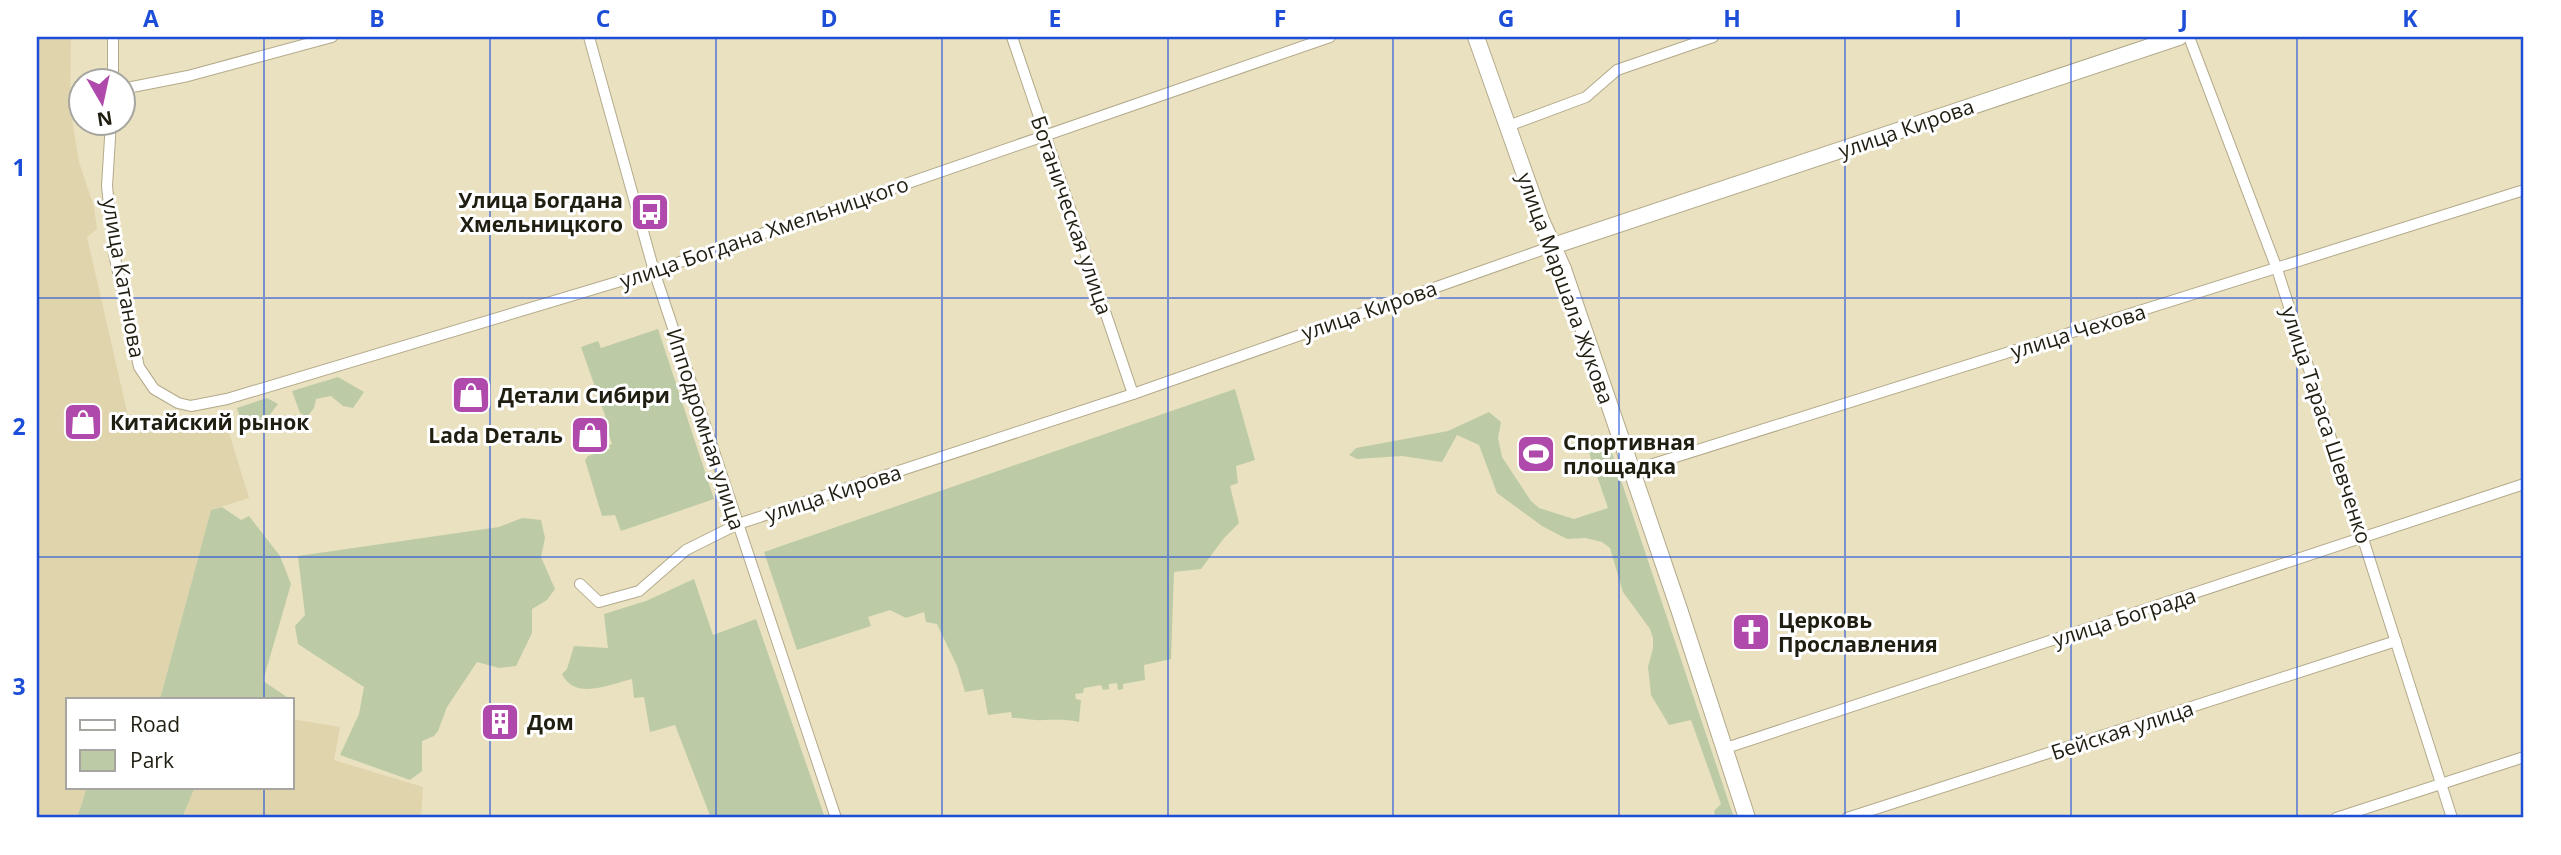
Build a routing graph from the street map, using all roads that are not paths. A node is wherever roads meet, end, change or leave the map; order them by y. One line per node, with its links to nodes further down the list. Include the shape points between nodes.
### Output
1 (113, 37): 10 (street)
2 (332, 37): 11 (street)
3 (589, 37): 18 (street, Ипподромная улица)
4 (1012, 37): 14 (street, Ботаническая улица)
5 (1330, 37): 14 (street, улица Богдана Хмельницкого)
6 (1476, 37): 12 (main road, улица Маршала Жукова)
7 (1713, 37): 12 (street, via 1617,70 1586,97)
8 (2179, 37): 16 (main road, улица Кирова)
9 (2189, 37): 17 (street, улица Тараса Шевченко)
10 (113, 66)
11 (136, 86)
12 (1508, 126): 16 (main road, улица Маршала Жукова)
13 (110, 136): 20 (street, улица Катанова, via 107,186 114,254 139,367 154,389)
14 (1046, 136): 18 (street, улица Богдана Хмельницкого); 19 (street, Ботаническая улица)
15 (2524, 190): 17 (street, улица Чехова)
16 (1553, 246): 19 (street, улица Кирова); 21 (main road, улица Маршала Жукова)
17 (2277, 269): 21 (street, улица Чехова); 24 (street, улица Тараса Шевченко)
18 (654, 271): 20 (street, улица Богдана Хмельницкого); 23 (street, Ипподромная улица)
19 (1133, 394): 23 (street, улица Кирова)
20 (191, 406)
21 (1631, 471): 27 (main road, улица Маршала Жукова)
22 (2524, 484): 24 (street, улица Бограда)
23 (738, 524): 25 (street, улица Кирова, via 686,550 639,591 599,602); 30 (street, Ипподромная улица)
24 (2364, 538): 26 (street, улица Тараса Шевченко); 27 (street, улица Бограда)
25 (580, 584)
26 (2396, 641): 29 (street, улица Тараса Шевченко); 32 (street, Бейская улица)
27 (1723, 749): 31 (main road, улица Маршала Жукова)
28 (2524, 757): 29 (street)
29 (2442, 783): 33 (street); 34 (street, улица Тараса Шевченко)
30 (836, 818)
31 (1747, 818)
32 (1847, 818)
33 (2336, 818)
34 (2452, 818)

